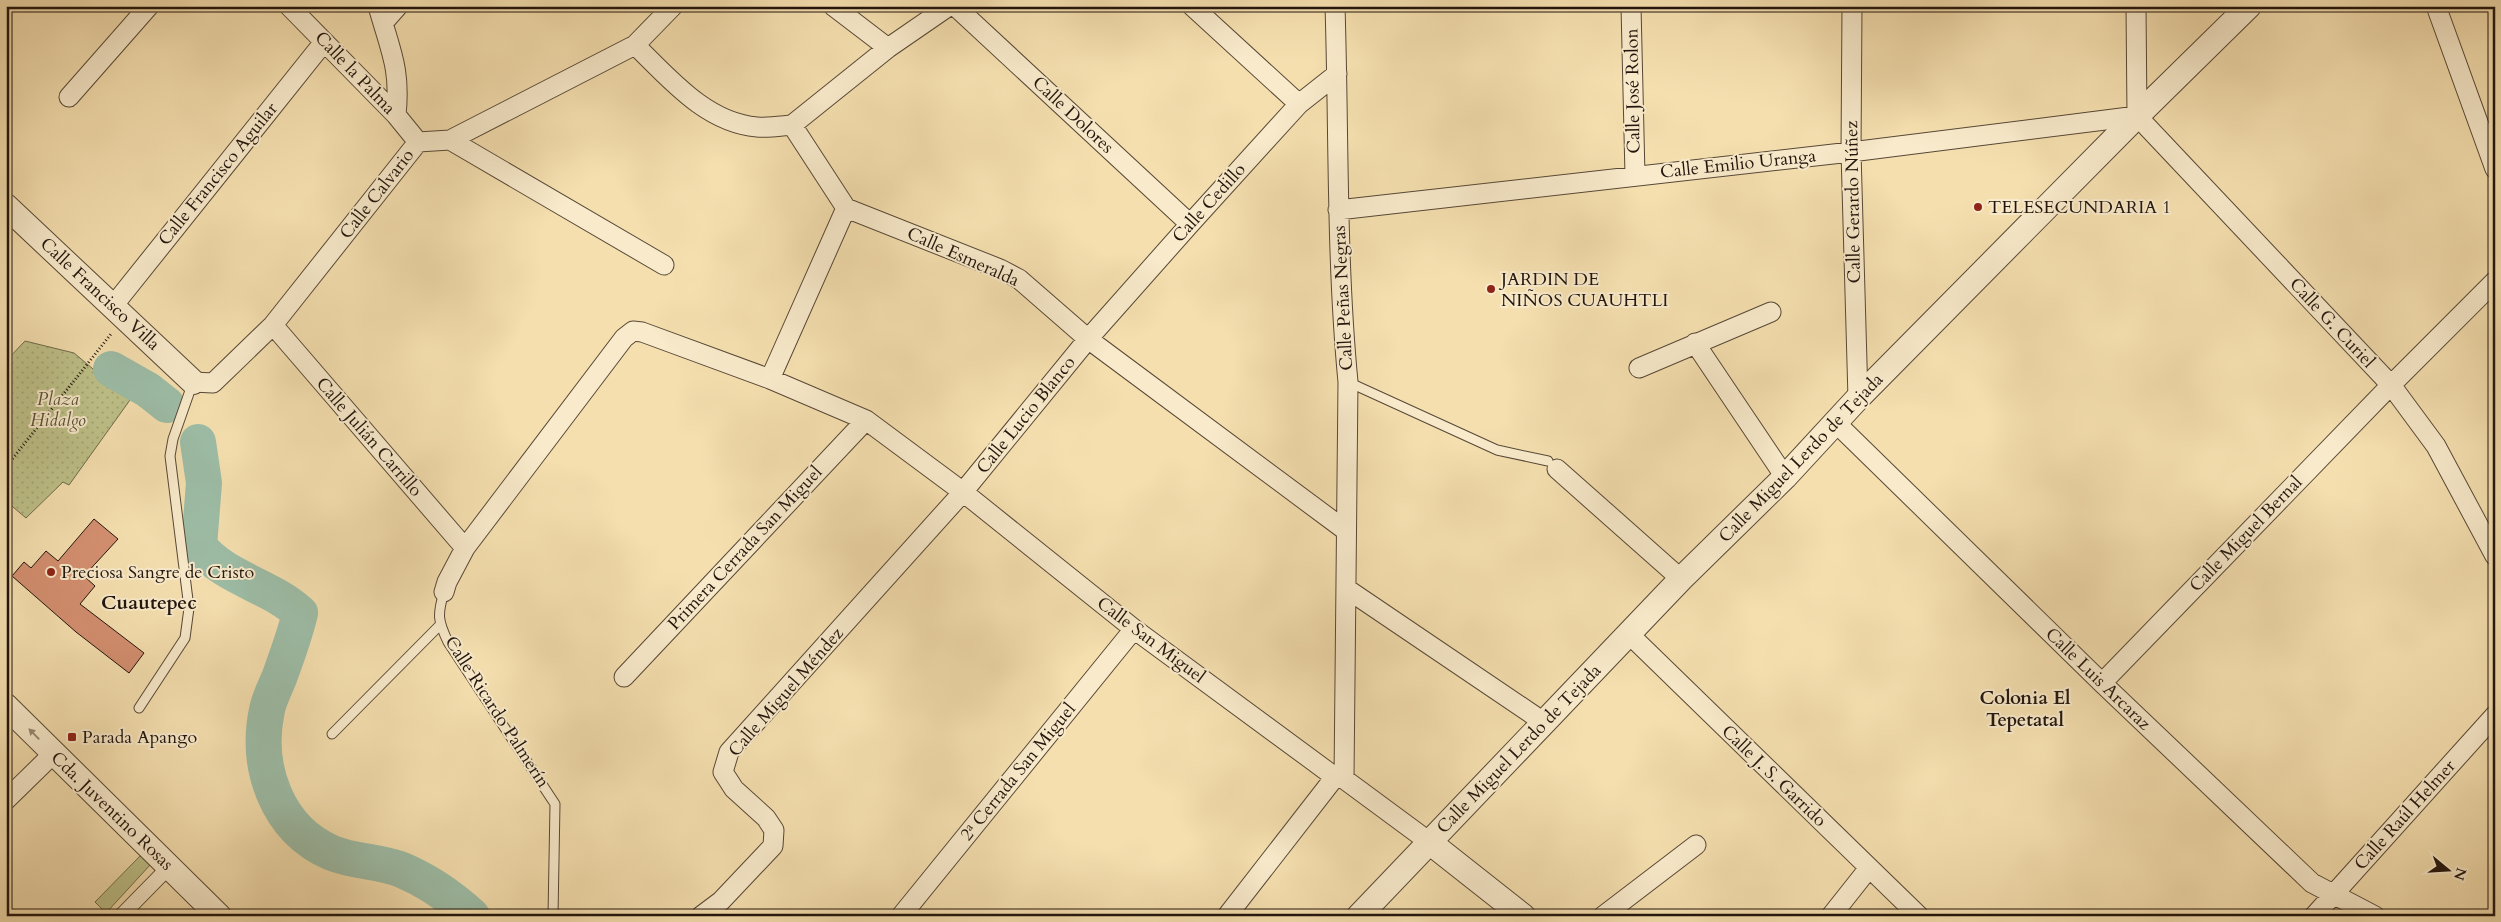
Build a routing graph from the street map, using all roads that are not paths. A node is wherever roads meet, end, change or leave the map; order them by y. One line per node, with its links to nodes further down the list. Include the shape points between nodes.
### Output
1 (150, 6): 20 (street)
2 (289, 6): 16 (street, Calle la Palma)
3 (398, 6): 15 (street)
4 (673, 6): 17 (street, Calle Calvario)
5 (833, 6): 18 (street)
6 (949, 6): 18 (street)
7 (955, 6): 33 (street, Calle Dolores)
8 (1192, 6): 21 (street)
9 (1335, 6): 19 (street, Calle Peñas Negras)
10 (1631, 6): 29 (street, Calle José Rolon)
11 (1852, 6): 27 (street, Calle Gerardo Núñez)
12 (2136, 6): 23 (street)
13 (2249, 6): 23 (street, Calle Miguel Lerdo de Tejada)
14 (2436, 6): 28 (street)
15 (381, 15): 22 (street, via 395,58 399,89)
16 (324, 42): 22 (street, Calle la Palma); 36 (street, Calle Francisco Aguilar)
17 (635, 45): 24 (street, via 689,97 710,111 734,122 758,127); 25 (street, Calle Calvario)
18 (888, 48): 24 (street)
19 (1337, 74): 21 (street, Calle Cedillo); 32 (street, Calle Peñas Negras)
20 (70, 97)
21 (1299, 104): 33 (street, Calle Cedillo)
22 (396, 115): 26 (street, Calle la Palma)
23 (2137, 116): 27 (street, Calle Emilio Uranga); 45 (street, Calle G. Curiel); 47 (street, Calle Miguel Lerdo de Tejada)
24 (792, 125): 31 (street)
25 (450, 140): 26 (street, Calle Calvario); 34 (street)
26 (418, 142): 38 (street, Calle Calvario)
27 (1851, 152): 29 (street, Calle Emilio Uranga); 47 (street, Calle Gerardo Núñez)
28 (2495, 169)
29 (1634, 176): 32 (street, Calle Emilio Uranga)
30 (6, 206): 36 (street, Calle Francisco Villa)
31 (846, 208): 40 (street, Calle Esmeralda, via 1020,279); 43 (street)
32 (1338, 210): 44 (street, Calle Peñas Negras)
33 (1190, 224): 40 (street, Calle Cedillo)
34 (664, 265)
35 (2495, 281): 45 (street, Calle Miguel Bernal)
36 (113, 306): 46 (street, Calle Francisco Villa)
37 (1771, 312): 41 (street)
38 (273, 325): 46 (street, Calle Calvario, via 212,383); 54 (street, Calle Julián Carrillo)
39 (632, 331): 43 (street, Calle San Miguel); 54 (street, Calle Ricardo Palmerín, via 618,345)
40 (1088, 338): 52 (street, Calle Lucio Blanco); 53 (street, Calle Esmeralda)
41 (1695, 343): 42 (street); 51 (street)
42 (1639, 368)
43 (770, 379): 48 (street, Calle San Miguel)
44 (1348, 382): 50 (lane, via 1497,450); 53 (street, Calle Peñas Negras)
45 (2390, 385): 55 (street, Calle G. Curiel, via 2436,446); 63 (street, Calle Miguel Bernal)
46 (190, 391): 65 (lane, via 170,456 189,608 185,638)
47 (1858, 398): 49 (street, Calle Miguel Lerdo de Tejada)
48 (866, 420): 52 (street, Calle San Miguel); 62 (street, Primera Cerrada San Miguel)
49 (1836, 423): 51 (street, Calle Miguel Lerdo de Tejada); 63 (street, Calle Luis Arcaraz)
50 (1552, 465): 56 (street)
51 (1786, 477): 56 (street, Calle Miguel Lerdo de Tejada)
52 (964, 492): 60 (street, Calle San Miguel); 80 (street, Calle Miguel Méndez, via 728,752 723,772 734,789 766,818 774,830 773,846 721,901)
53 (1345, 530): 57 (street, Calle Peñas Negras)
54 (466, 548): 58 (street, Calle Ricardo Palmerín, via 446,582)
55 (2495, 556)
56 (1681, 580): 61 (street, Calle Miguel Lerdo de Tejada)
57 (1347, 589): 67 (street); 70 (street, Calle Peñas Negras)
58 (444, 592): 59 (lane, Calle Ricardo Palmerín, via 438,612)
59 (440, 625): 68 (lane); 79 (lane, Calle Ricardo Palmerín, via 448,642 556,804)
60 (1134, 628): 70 (street, Calle San Miguel); 81 (street, 2ª Cerrada San Miguel)
61 (1630, 635): 67 (street, Calle Miguel Lerdo de Tejada); 75 (street, Calle J. S. Garrido)
62 (624, 677)
63 (2102, 683): 76 (street, Calle Luis Arcaraz, via 2312,883)
64 (6, 706): 69 (street, Cda. Juventino Rosas, one-way to 64)
65 (139, 708)
66 (2495, 714): 76 (street, Calle Raúl Helmer)
67 (1544, 723): 72 (street, Calle Miguel Lerdo de Tejada)
68 (332, 734)
69 (53, 754): 71 (street); 74 (street, Cda. Juventino Rosas)
70 (1339, 778): 72 (street, Calle San Miguel); 82 (street)
71 (6, 800)
72 (1428, 842): 83 (street, Calle Miguel Lerdo de Tejada); 84 (street, Calle San Miguel)
73 (1696, 845): 85 (street)
74 (168, 867): 77 (street); 78 (street, Cda. Juventino Rosas)
75 (1869, 868): 86 (street); 87 (street, Calle J. S. Garrido)
76 (2333, 895): 88 (street, Calle Raúl Helmer); 89 (street, Calle Luis Arcaraz)
77 (121, 916)
78 (218, 916)
79 (553, 916)
80 (701, 916)
81 (901, 916)
82 (1227, 916)
83 (1359, 916)
84 (1523, 916)
85 (1603, 916)
86 (1831, 916)
87 (1919, 916)
88 (2314, 916)
89 (2375, 916)

